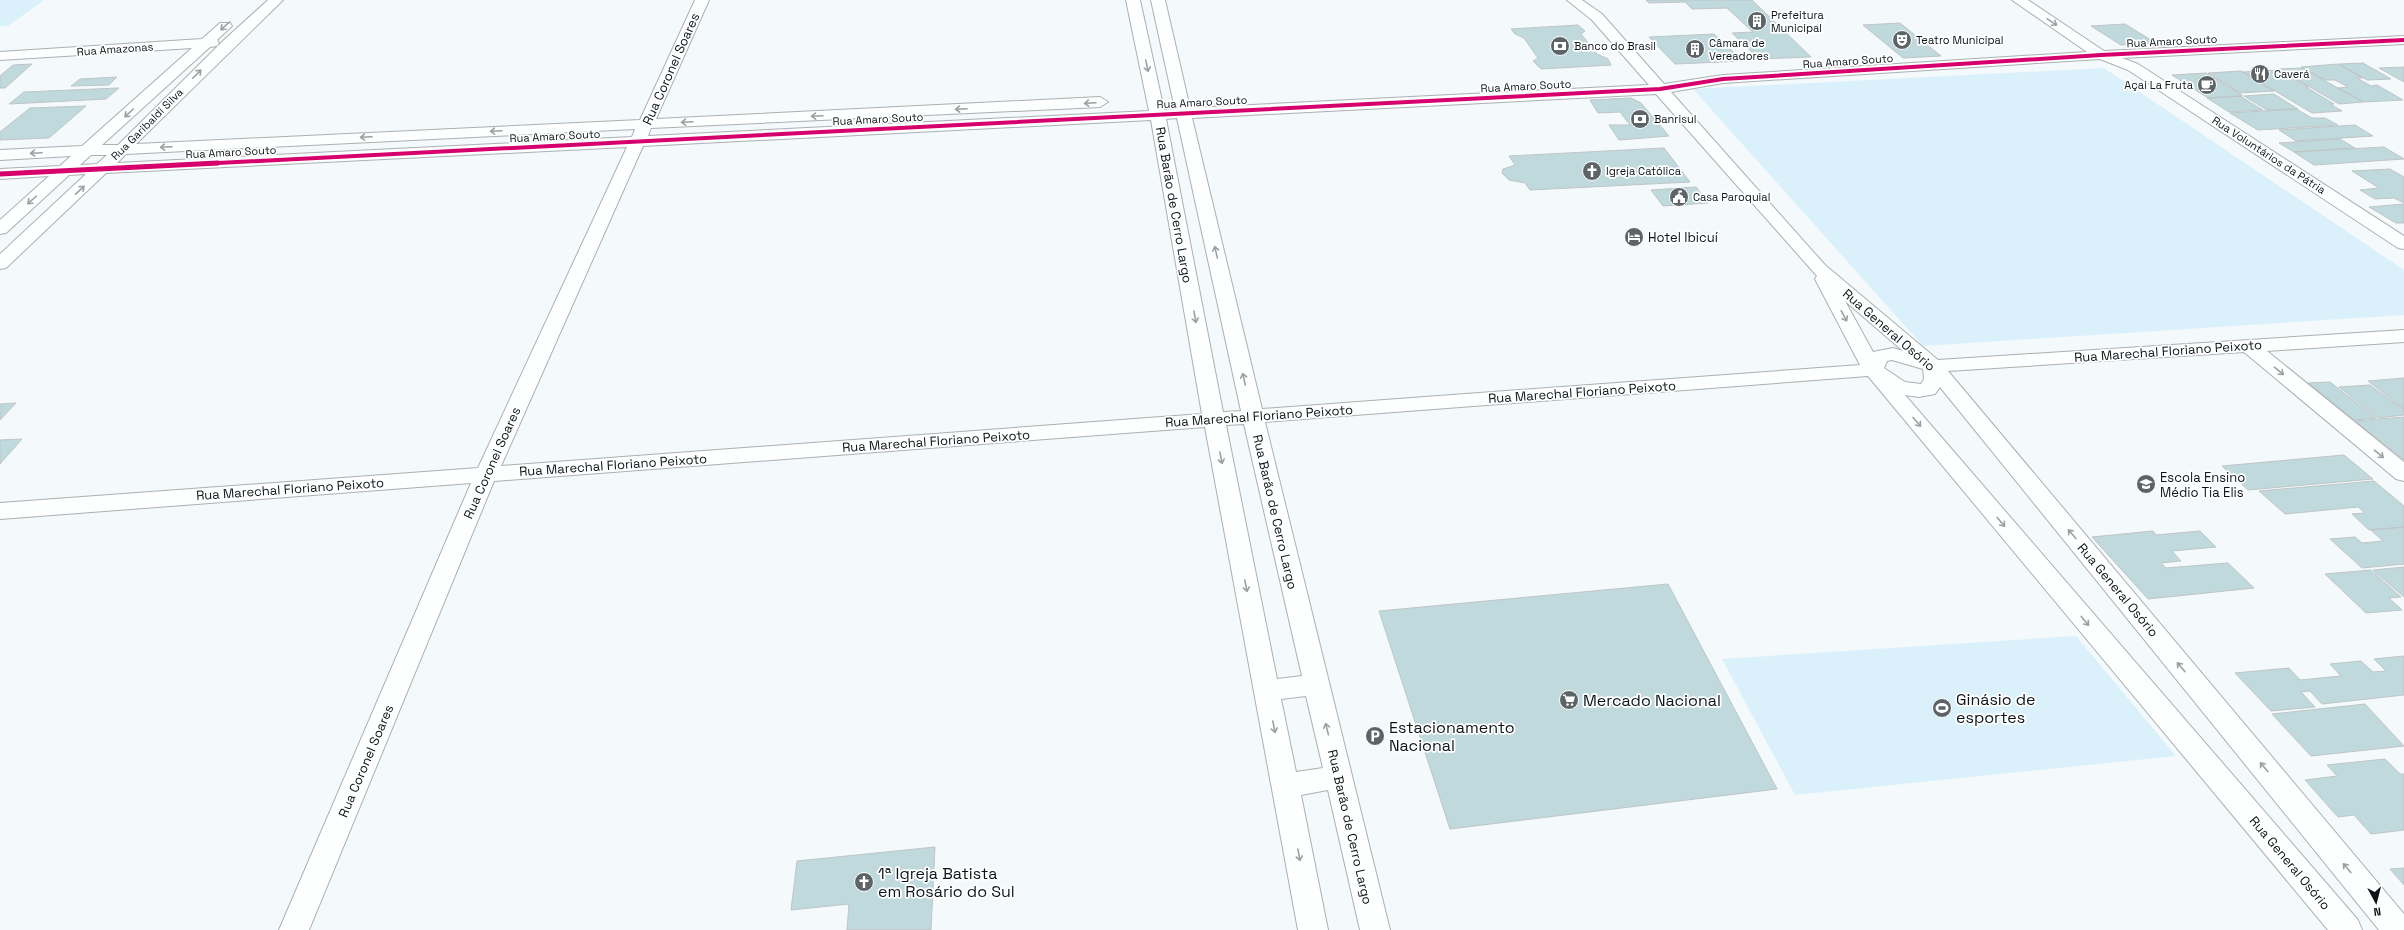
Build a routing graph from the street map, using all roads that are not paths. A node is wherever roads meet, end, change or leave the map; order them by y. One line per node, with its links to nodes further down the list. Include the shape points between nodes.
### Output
1 (254, 0): 15 (street, Rua Garibaldi Silva, one-way to 15)
2 (276, 0): 14 (street, Rua Garibaldi Silva)
3 (702, 0): 26 (street, Rua Coronel Soares)
4 (1133, 0): 11 (street, Rua Barão de Cerro Largo)
5 (1158, 0): 10 (street, Rua Barão de Cerro Largo)
6 (1574, 0): 9 (street, Rua General Osório)
7 (1591, 0): 9 (street, Rua General Osório)
8 (2019, 0): 16 (street, Rua Voluntários da Pátria, one-way to 16)
9 (1597, 17): 19 (street, Rua General Osório)
10 (1165, 34): 11 (street); 24 (street, Rua Barão de Cerro Largo)
11 (1140, 35): 25 (street, Rua Barão de Cerro Largo, one-way to 25)
12 (2404, 40): 18 (street, Rua Amaro Souto)
13 (2107, 41): 18 (street, Rua Voluntários da Pátria)
14 (230, 42): 15 (street, Rua Amazonas); 27 (street, Rua Garibaldi Silva, one-way to 14)
15 (207, 43): 17 (street, Rua Amazonas); 28 (street, Rua Garibaldi Silva, one-way to 28)
16 (2101, 55): 18 (street, Rua Voluntários da Pátria); 20 (street, Rua Amaro Souto)
17 (0, 56)
18 (2130, 60): 34 (street, Rua Voluntários da Pátria)
19 (1647, 76): 20 (street, Rua Amaro Souto); 21 (street, Rua Amaro Souto); 22 (street, Rua General Osório)
20 (1723, 79): 22 (street, Rua Amaro Souto)
21 (1378, 89)
22 (1660, 89): 24 (street, Rua Amaro Souto); 36 (street, Rua General Osório)
23 (1114, 102): 26 (street, Rua Amaro Souto, one-way to 26)
24 (1187, 103): 25 (street, Rua Amaro Souto); 37 (street, Rua Barão de Cerro Largo, one-way to 24)
25 (1150, 105): 26 (street, Rua Amaro Souto); 38 (street, Rua Barão de Cerro Largo)
26 (642, 132): 27 (street, Rua Amaro Souto, one-way to 27); 30 (street, Rua Amaro Souto); 45 (street, Rua Coronel Soares)
27 (122, 149): 28 (street, Rua Amaro Souto); 30 (street, Rua Garibaldi Silva)
28 (87, 151): 29 (street, Rua Amaro Souto, one-way to 29); 31 (street, Rua Garibaldi Silva)
29 (0, 155)
30 (102, 169): 31 (street, Rua Amaro Souto); 35 (street, Rua Garibaldi Silva, one-way to 30)
31 (65, 170): 32 (street, Rua Amaro Souto); 33 (street, Rua Garibaldi Silva, one-way to 33)
32 (0, 174)
33 (0, 229)
34 (2404, 244)
35 (0, 264)
36 (1819, 269): 41 (street, Rua General Osório); 42 (street, Rua General Osório, one-way to 42)
37 (1224, 285): 38 (street); 43 (street, Rua Barão de Cerro Largo, one-way to 37)
38 (1190, 287): 44 (street, Rua Barão de Cerro Largo, one-way to 44)
39 (2404, 336): 40 (street, Rua Marechal Floriano Peixoto)
40 (2249, 346): 41 (street, Rua Marechal Floriano Peixoto); 46 (street, one-way to 46)
41 (1933, 366): 42 (street, Rua Marechal Floriano Peixoto, via 1893,354 1879,356); 42 (street, via 1934,379 1928,390 1910,392 1889,383); 56 (street, Rua General Osório, one-way to 41)
42 (1873, 370): 43 (street, Rua Marechal Floriano Peixoto); 55 (street, Rua General Osório, one-way to 55)
43 (1253, 417): 44 (street, Rua Marechal Floriano Peixoto); 48 (street, Rua Barão de Cerro Largo)
44 (1214, 420): 45 (street, Rua Marechal Floriano Peixoto); 49 (street, Rua Barão de Cerro Largo, one-way to 49)
45 (486, 474): 47 (street, Rua Marechal Floriano Peixoto); 52 (street, Rua Coronel Soares)
46 (2404, 474)
47 (0, 511)
48 (1316, 684): 49 (street); 50 (street, Rua Barão de Cerro Largo, one-way to 48)
49 (1266, 691): 51 (street, Rua Barão de Cerro Largo, one-way to 51)
50 (1338, 777): 51 (street); 54 (street, Rua Barão de Cerro Largo)
51 (1285, 786): 53 (street, Rua Barão de Cerro Largo, one-way to 53)
52 (294, 930)
53 (1313, 930)
54 (1375, 930)
55 (2347, 930)
56 (2398, 930)

